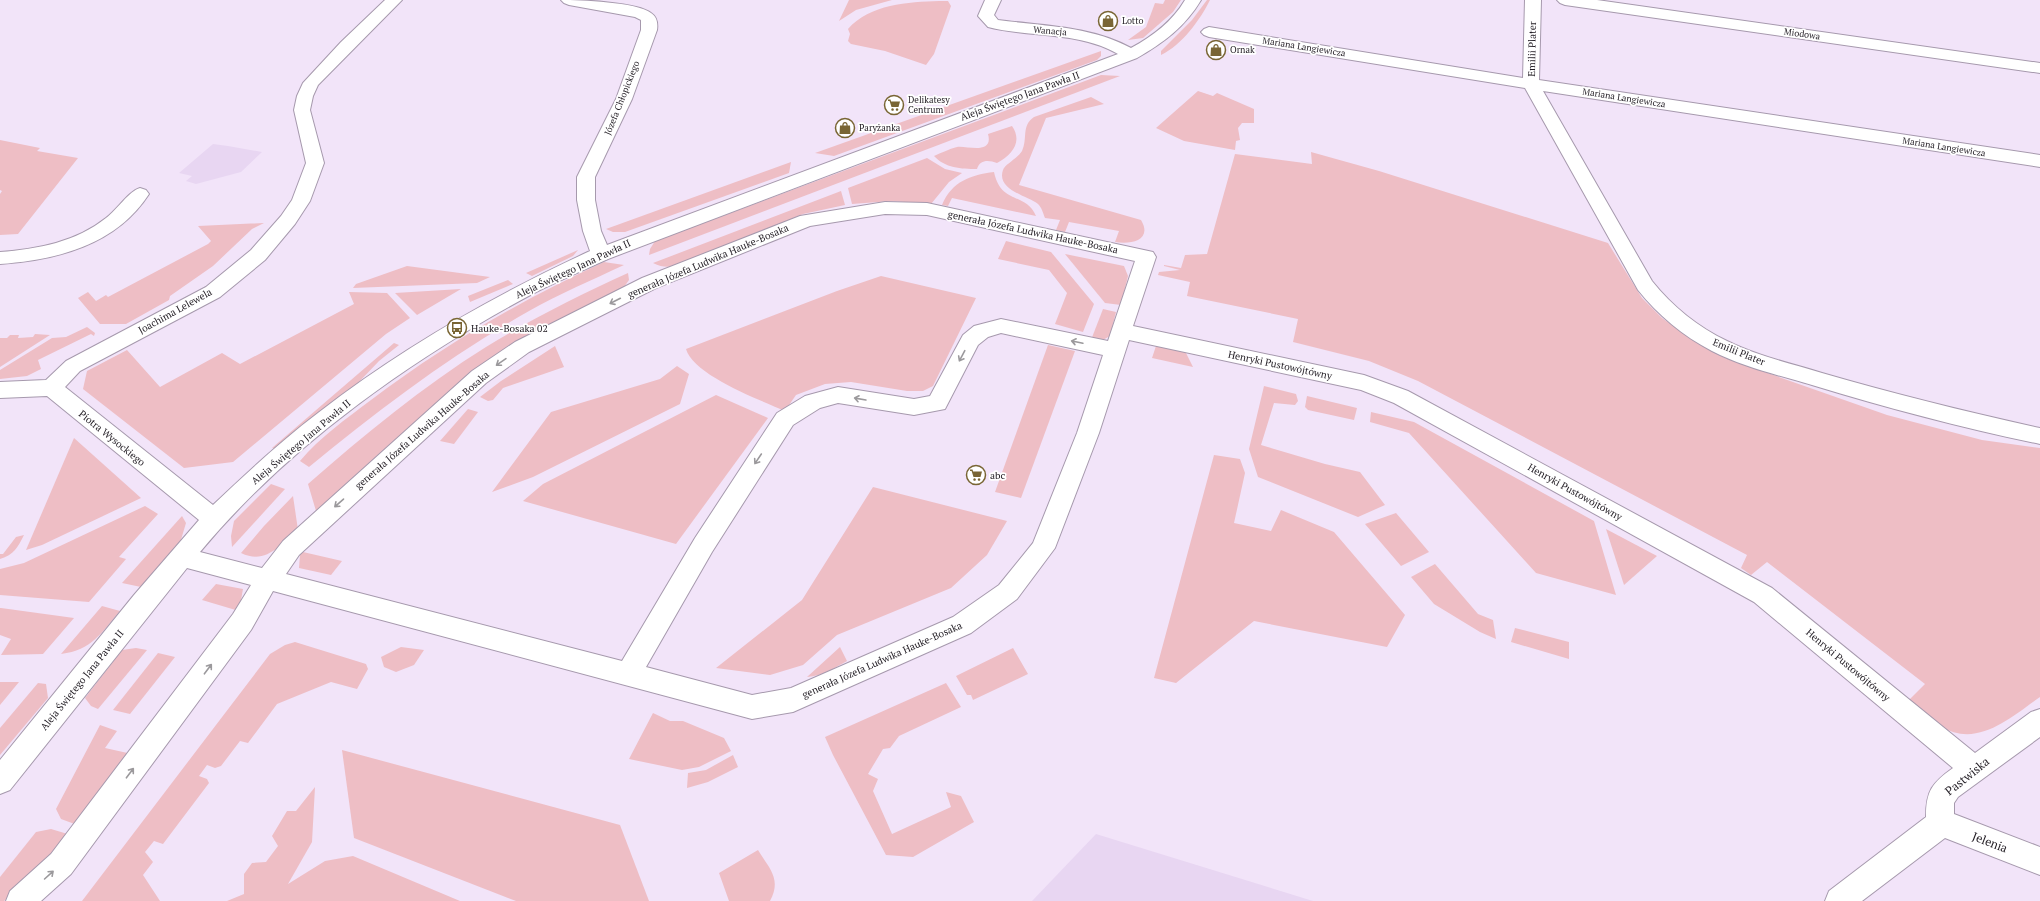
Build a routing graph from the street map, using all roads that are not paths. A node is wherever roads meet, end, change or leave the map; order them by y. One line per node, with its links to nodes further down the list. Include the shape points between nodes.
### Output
1 (394, 0): 16 (street, Joachima Lelewela, via 347,45 307,89 302,110 315,159 313,168 301,201 258,255 213,292 73,366)
2 (569, 0): 13 (street, Józefa Chłopickiego, via 638,13 647,16 649,21 649,30 624,98 586,177 586,200 592,231)
3 (993, 0): 8 (street, Wanacja, via 986,16 993,24 1088,36 1110,43)
4 (1193, 0): 8 (street, Aleja Świętego Jana Pawła II, via 1173,28)
5 (1533, 0): 10 (street, Emilii Plater)
6 (1565, 0): 9 (street, Miodowa)
7 (1209, 32): 10 (street, Mariana Langiewicza)
8 (1131, 55): 13 (street, Aleja Świętego Jana Pawła II)
9 (2040, 68)
10 (1531, 84): 11 (street, Mariana Langiewicza); 18 (street, Emilii Plater, via 1645,285 1654,298 1682,323 1720,346 1761,362 1963,420)
11 (2040, 161)
12 (140, 194): 14 (street, via 128,211 94,236 62,249)
13 (601, 254): 19 (street, Aleja Świętego Jana Pawła II, via 530,287 457,328 396,367 319,424 265,470)
14 (0, 258)
15 (1118, 341): 21 (street, generała Józefa Ludwika Hauke-Bosaka, one-way to 21, via 1146,257 927,210 885,208 807,220 649,283 522,347 479,377 313,526 291,548); 22 (street, one-way to 22, via 1001,326 981,331 970,340 937,402 914,407 838,395 813,402 785,418 684,575); 22 (street, generała Józefa Ludwika Hauke-Bosaka, via 1088,433 1043,548 1008,592 962,625 793,700 759,706 752,707); 24 (street, Henryki Pustowójtówny, via 1364,383 1401,397 1763,594)
16 (51, 388): 17 (street); 19 (street, Piotra Wysockiego)
17 (0, 390)
18 (2040, 436)
19 (214, 519): 20 (street, Aleja Świętego Jana Pawła II)
20 (182, 557): 21 (street, generała Józefa Ludwika Hauke-Bosaka); 25 (street, Aleja Świętego Jana Pawła II)
21 (268, 579): 22 (street, generała Józefa Ludwika Hauke-Bosaka); 28 (street, one-way to 21, via 61,864 242,622)
22 (628, 675)
23 (2040, 721): 24 (street, Pastwiska)
24 (1973, 768): 26 (street, Pastwiska, via 1948,788 1940,799)
25 (0, 781)
26 (1940, 822): 27 (street, Jelenia); 29 (street, via 1934,830)
27 (2040, 861)
28 (20, 901)
29 (1839, 901)

